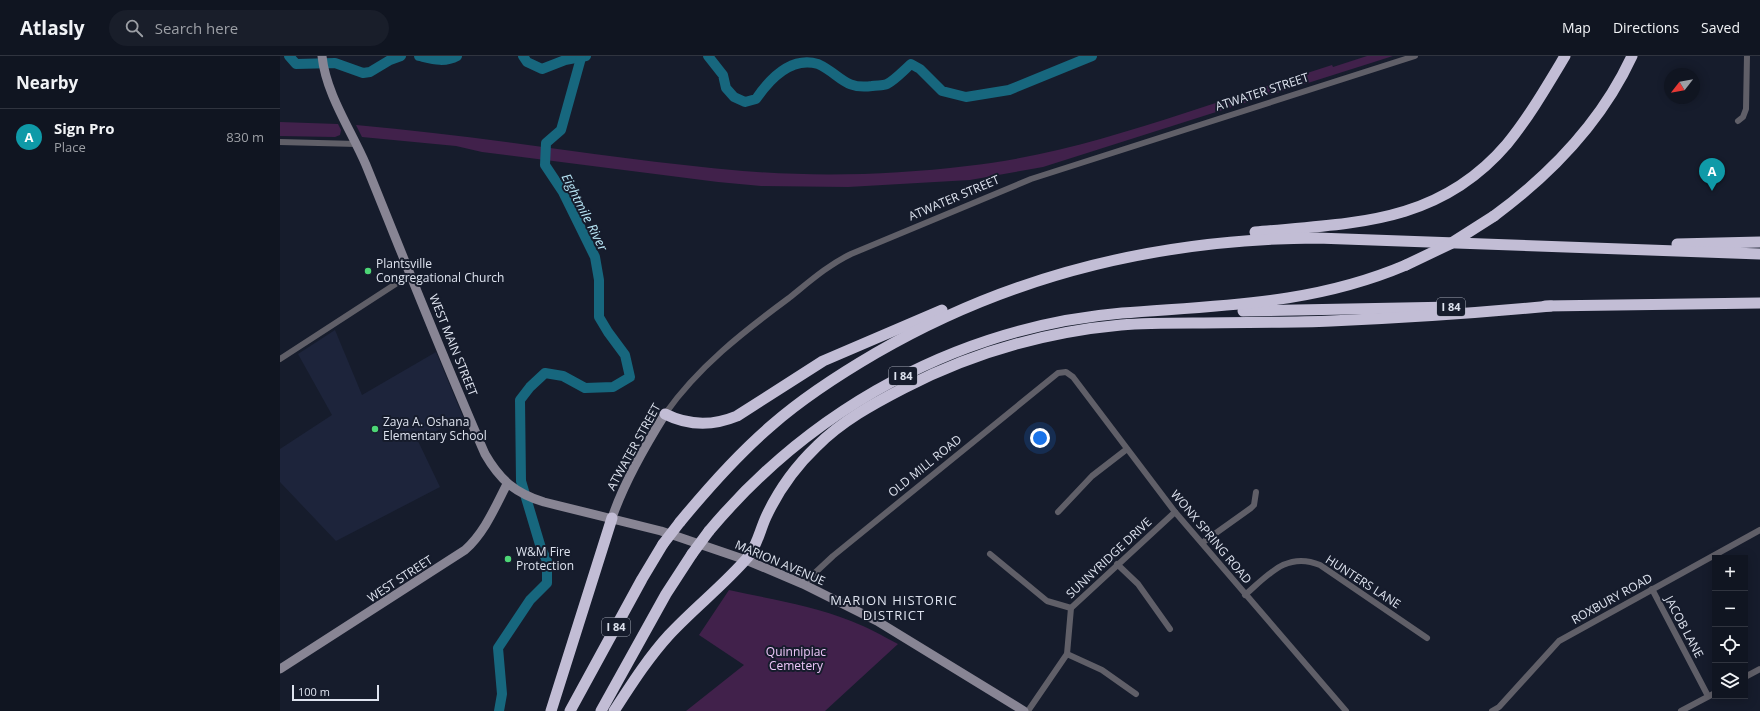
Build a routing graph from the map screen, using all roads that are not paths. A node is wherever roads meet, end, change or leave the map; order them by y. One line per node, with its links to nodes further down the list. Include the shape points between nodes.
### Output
1 (1415, 56): 20 (street, ATWATER STREET, via 1031,179 851,254 827,268 723,349)
2 (1565, 56): 11 (highway, via 1527,117 1506,145 1470,178 1430,202 1372,221 1217,236)
3 (1632, 56): 17 (highway, bridge, via 1606,102 1576,141 1533,185 1494,216 1450,244 1406,265 1358,283 1307,296)
4 (1747, 56): 6 (street, via 1746,109)
5 (322, 58): 8 (main road, WEST MAIN STREET, via 331,91)
6 (1738, 121)
7 (280, 142): 8 (street)
8 (357, 144): 13 (main road, WEST MAIN STREET)
9 (1760, 242): 10 (highway)
10 (1541, 246): 11 (highway, I 84, via 1298,238 1228,241); 12 (highway, I 84)
11 (1159, 250): 14 (highway, I 84, via 1097,263)
12 (1760, 254)
13 (411, 274): 18 (street); 22 (main road, WEST MAIN STREET, via 485,454)
14 (1036, 281): 20 (highway, via 974,297 836,355 810,368 728,420 699,424); 46 (highway, I 84, bridge, via 977,303 919,329 864,360 790,410 756,439 724,471 663,544)
15 (1760, 303): 16 (highway, I 84)
16 (1551, 306): 17 (highway, I 84); 30 (highway, via 1482,313 1331,321 1123,325 1052,335 998,349 921,379 867,408 831,433 811,452 785,484 766,516)
17 (1143, 312): 47 (highway, I 84, bridge, via 1077,319 1029,328 975,344 916,368 860,399 808,435 761,476 709,531 666,594)
18 (280, 359)
19 (1066, 372): 21 (street, WONX SPRING ROAD, via 1073,377); 32 (street, OLD MILL ROAD, via 1058,373)
20 (665, 414): 26 (main road, ATWATER STREET, via 648,442)
21 (1127, 449): 24 (street, via 1092,476); 25 (street, WONX SPRING ROAD)
22 (507, 484): 26 (main road, MARION AVENUE, via 530,497); 39 (main road, WEST STREET, via 480,536 466,550)
23 (1256, 492): 28 (street, via 1251,508)
24 (1058, 512)
25 (1175, 512): 28 (street, WONX SPRING ROAD); 31 (street, SUNNYRIDGE DRIVE)
26 (612, 518): 30 (main road, MARION AVENUE); 45 (highway)
27 (1760, 530): 33 (street, ROXBURY ROAD)
28 (1202, 543): 34 (street, WONX SPRING ROAD)
29 (990, 554): 35 (street, via 1047,601)
30 (746, 560): 32 (main road, MARION AVENUE); 48 (highway, via 667,637 647,661)
31 (1117, 564): 35 (street, SUNNYRIDGE DRIVE); 36 (street, via 1138,584)
32 (802, 584): 49 (main road, MARION AVENUE, via 877,621)
33 (1652, 589): 44 (street, JACOB LANE); 52 (street, ROXBURY ROAD, via 1559,641 1499,707)
34 (1245, 595): 37 (street, HUNTERS LANE, via 1287,562 1309,561 1320,565); 51 (street, WONX SPRING ROAD)
35 (1071, 608): 38 (street, SUNNYRIDGE DRIVE)
36 (1170, 629)
37 (1427, 638)
38 (1067, 654): 42 (street, via 1102,670); 50 (street, SUNNYRIDGE DRIVE)
39 (280, 669)
40 (1760, 669): 41 (street)
41 (1748, 675)
42 (1136, 694)
43 (1712, 694): 44 (street)
44 (1708, 696): 53 (street)
45 (551, 711)
46 (570, 711)
47 (601, 711)
48 (614, 711)
49 (1024, 711)
50 (1028, 711)
51 (1346, 711)
52 (1492, 711)
53 (1681, 711)

